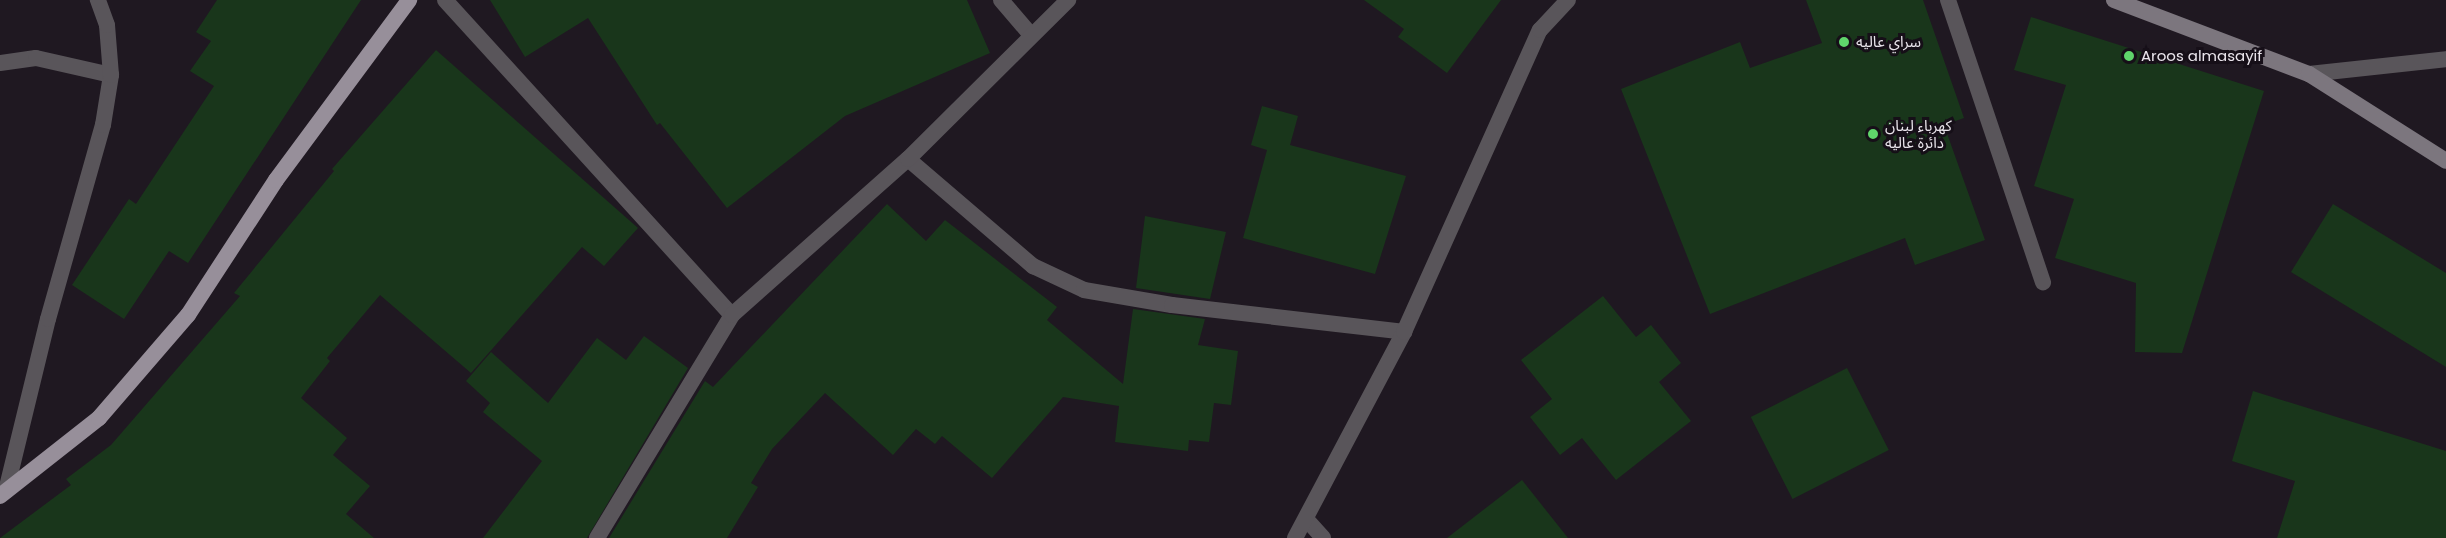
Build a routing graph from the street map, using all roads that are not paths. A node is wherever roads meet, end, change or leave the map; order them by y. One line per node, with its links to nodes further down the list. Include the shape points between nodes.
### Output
1 (98, 0): 13 (street, via 107,25)
2 (409, 0): 19 (main road, via 276,180 188,315 99,418)
3 (445, 0): 17 (street)
4 (1001, 0): 9 (street)
5 (1068, 0): 9 (street)
6 (1568, 0): 18 (street, via 1540,30)
7 (1948, 0): 16 (street)
8 (2114, 0): 12 (main road)
9 (1031, 35): 14 (street)
10 (2446, 59): 12 (street)
11 (0, 63): 13 (street, via 36,58)
12 (2309, 74): 15 (main road)
13 (111, 75): 19 (street, via 104,125)
14 (908, 159): 17 (street); 18 (street, via 1033,266 1084,290 1172,305)
15 (2446, 162)
16 (2043, 282)
17 (732, 315): 21 (street)
18 (1404, 332): 20 (street)
19 (3, 493)
20 (1307, 520): 22 (street); 23 (street)
21 (597, 538)
22 (1295, 538)
23 (1323, 538)

